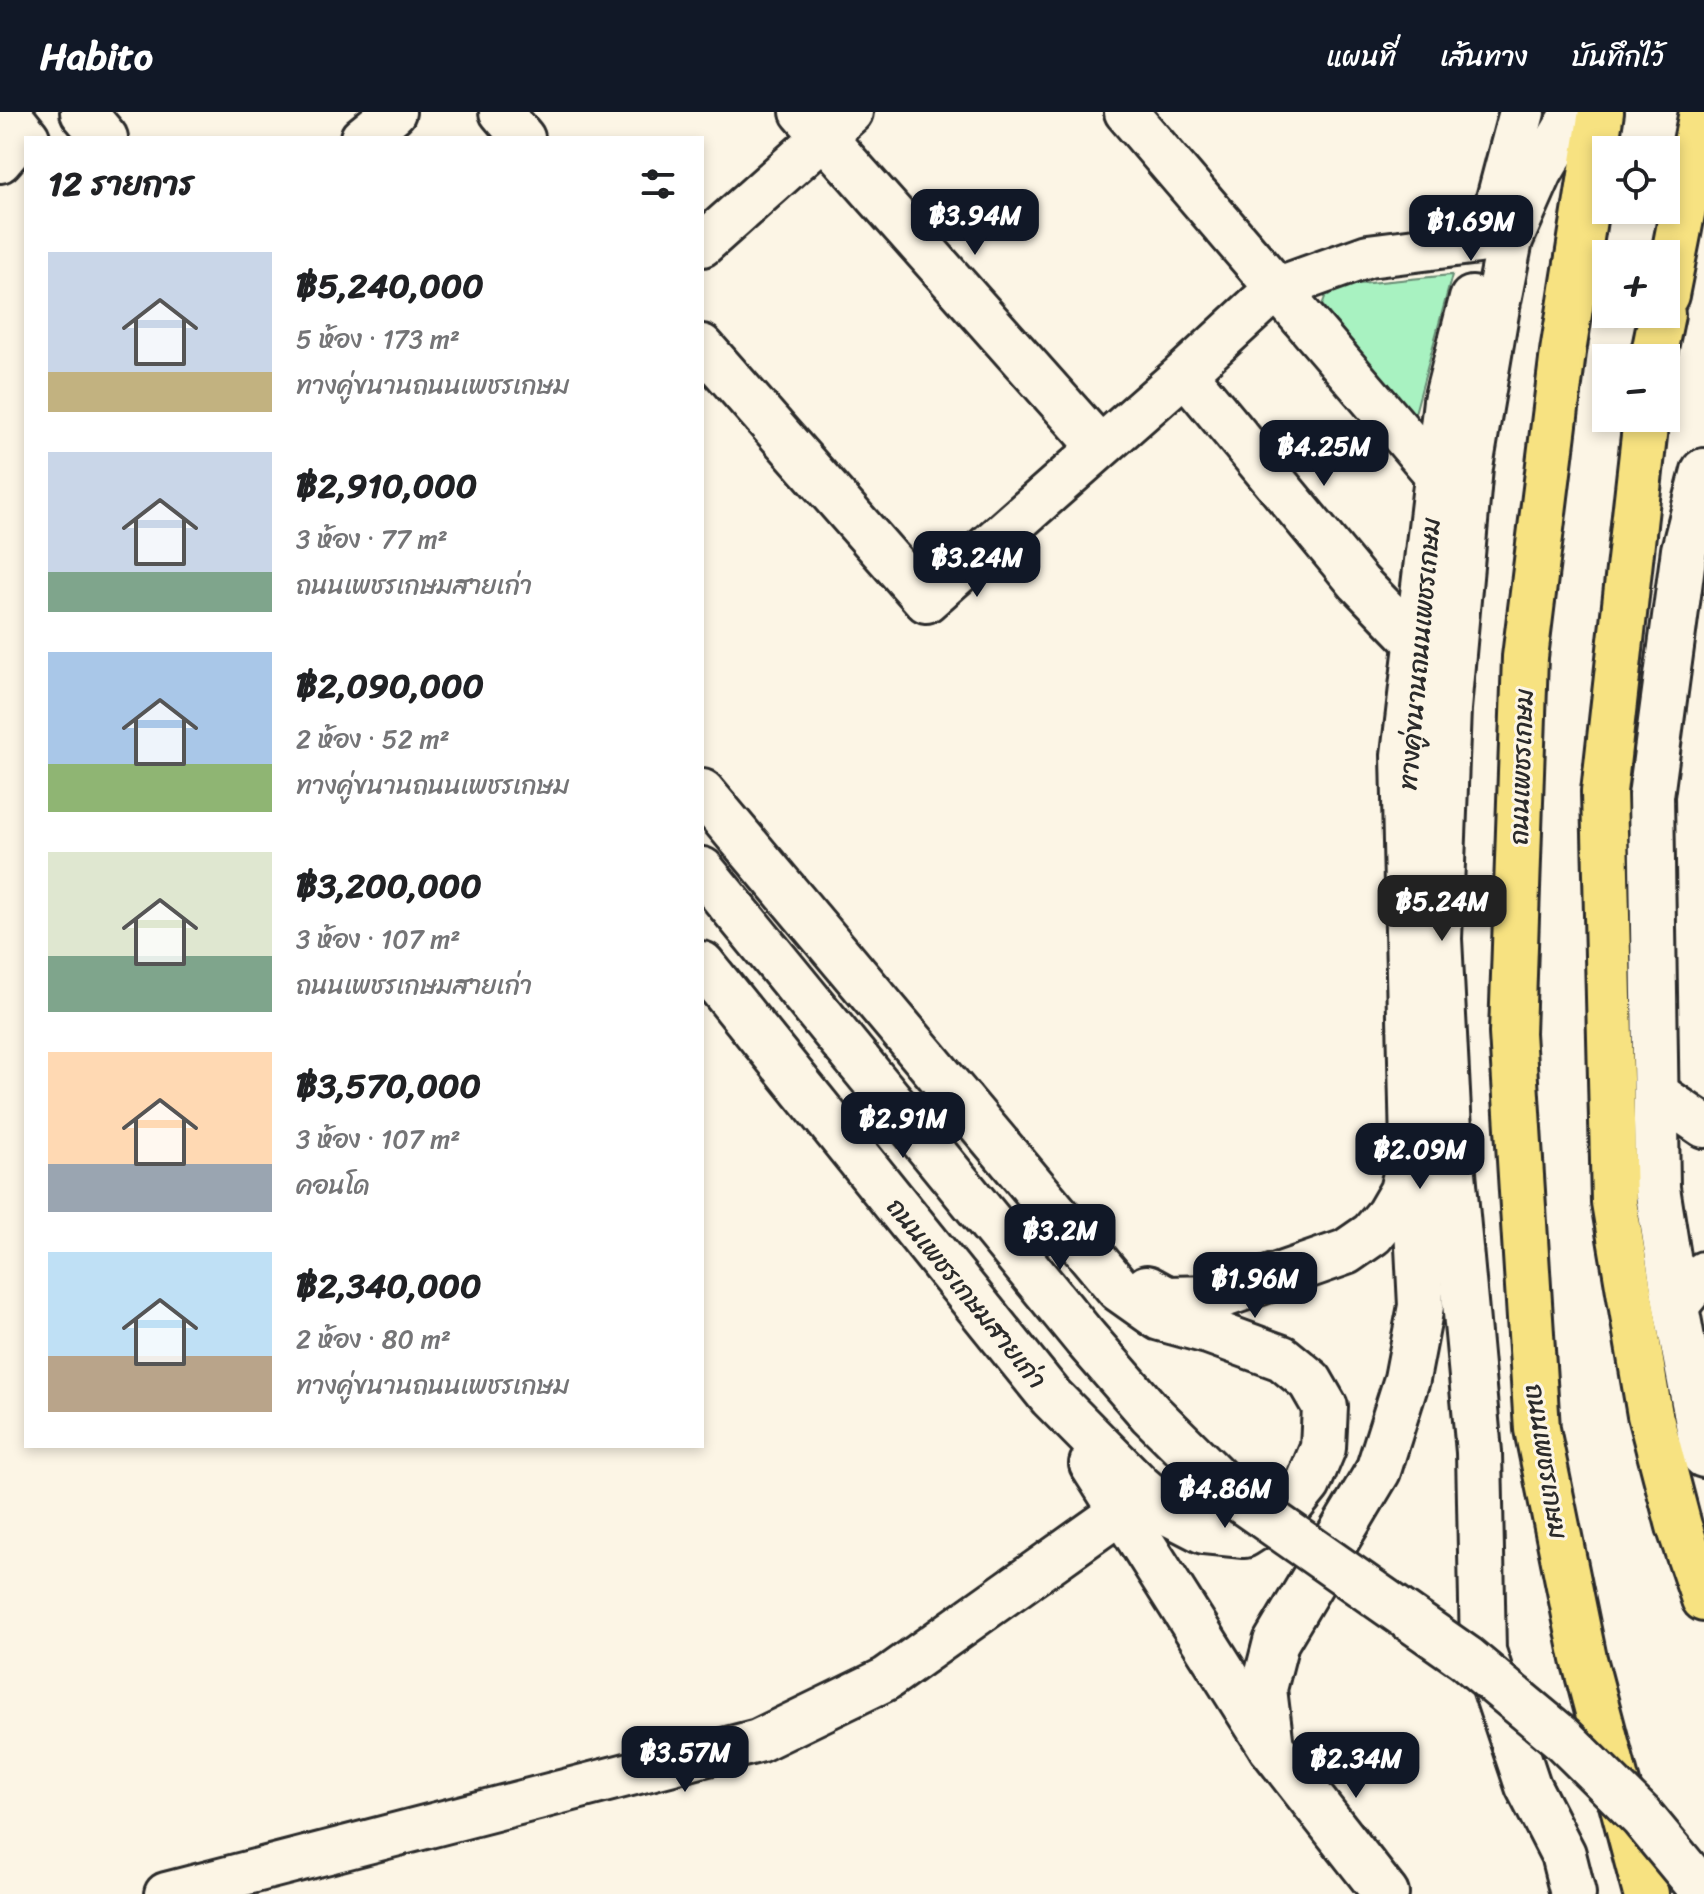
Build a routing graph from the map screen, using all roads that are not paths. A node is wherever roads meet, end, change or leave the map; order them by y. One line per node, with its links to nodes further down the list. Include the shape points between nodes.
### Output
1 (83, 112): 10 (main road)
2 (394, 112): 11 (street)
3 (501, 112): 12 (street)
4 (1126, 112): 16 (street)
5 (1522, 112): 14 (main road, ทางคู่ขนานถนนเพชรเกษม)
6 (1582, 112): 21 (main road, via 1569,123 1540,172 1510,240)
7 (1601, 112): 42 (highway, ถนนเพชรเกษม, via 1563,352 1525,657 1512,1033 1537,1429 1584,1659)
8 (1702, 112): 13 (highway)
9 (826, 120): 15 (street); 20 (street)
10 (103, 136)
11 (364, 136)
12 (521, 136)
13 (1677, 240)
14 (1487, 241): 16 (street, via 1368,256); 21 (main road, ทางคู่ขนานถนนเพชรเกษม, via 1446,401)
15 (704, 243)
16 (1276, 289): 18 (street); 21 (street)
17 (711, 372): 20 (street, via 926,601)
18 (1185, 373): 20 (street); 23 (street, via 1359,583)
19 (1644, 432): 36 (highway, via 1604,792 1614,1202 1650,1415)
20 (1099, 446)
21 (1453, 470): 23 (main road, ทางคู่ขนานถนนเพชรเกษม); 41 (main road, via 1439,939 1449,1130 1479,1452 1483,1651 1528,1786 1563,1854)
22 (1704, 471): 27 (main road, via 1684,550 1651,796)
23 (1417, 643): 29 (main road, ทางคู่ขนานถนนเพชรเกษม, via 1404,755)
24 (704, 794): 30 (main road)
25 (704, 872): 39 (main road, bridge, via 1161,1424 1232,1494 1466,1658 1562,1738 1642,1817)
26 (704, 966): 33 (main road, ถนนเพชรเกษมสายเก่า)
27 (1656, 1093): 28 (street); 32 (main road, via 1657,1188)
28 (1704, 1126)
29 (1413, 1147): 30 (main road, via 1402,1191 1372,1234 1346,1252 1215,1298 1167,1299 1132,1279); 37 (main road, ทางคู่ขนานถนนเพชรเกษม, via 1421,1306 1407,1379 1378,1471 1276,1642 1264,1689)
30 (1045, 1201): 33 (main road, via 1119,1289 1160,1318 1282,1358 1310,1381 1325,1407 1323,1448 1308,1484 1291,1505 1244,1535 1204,1531 1173,1515 1140,1487)
31 (1704, 1273): 32 (street)
32 (1676, 1307): 34 (main road)
33 (1051, 1397): 35 (main road)
34 (1704, 1455)
35 (1122, 1511): 37 (main road); 40 (street, via 886,1679 758,1741)
36 (1704, 1599)
37 (1271, 1747): 38 (main road)
38 (1384, 1889)
39 (1704, 1892)
40 (166, 1894)
41 (1573, 1894)
42 (1646, 1894)

